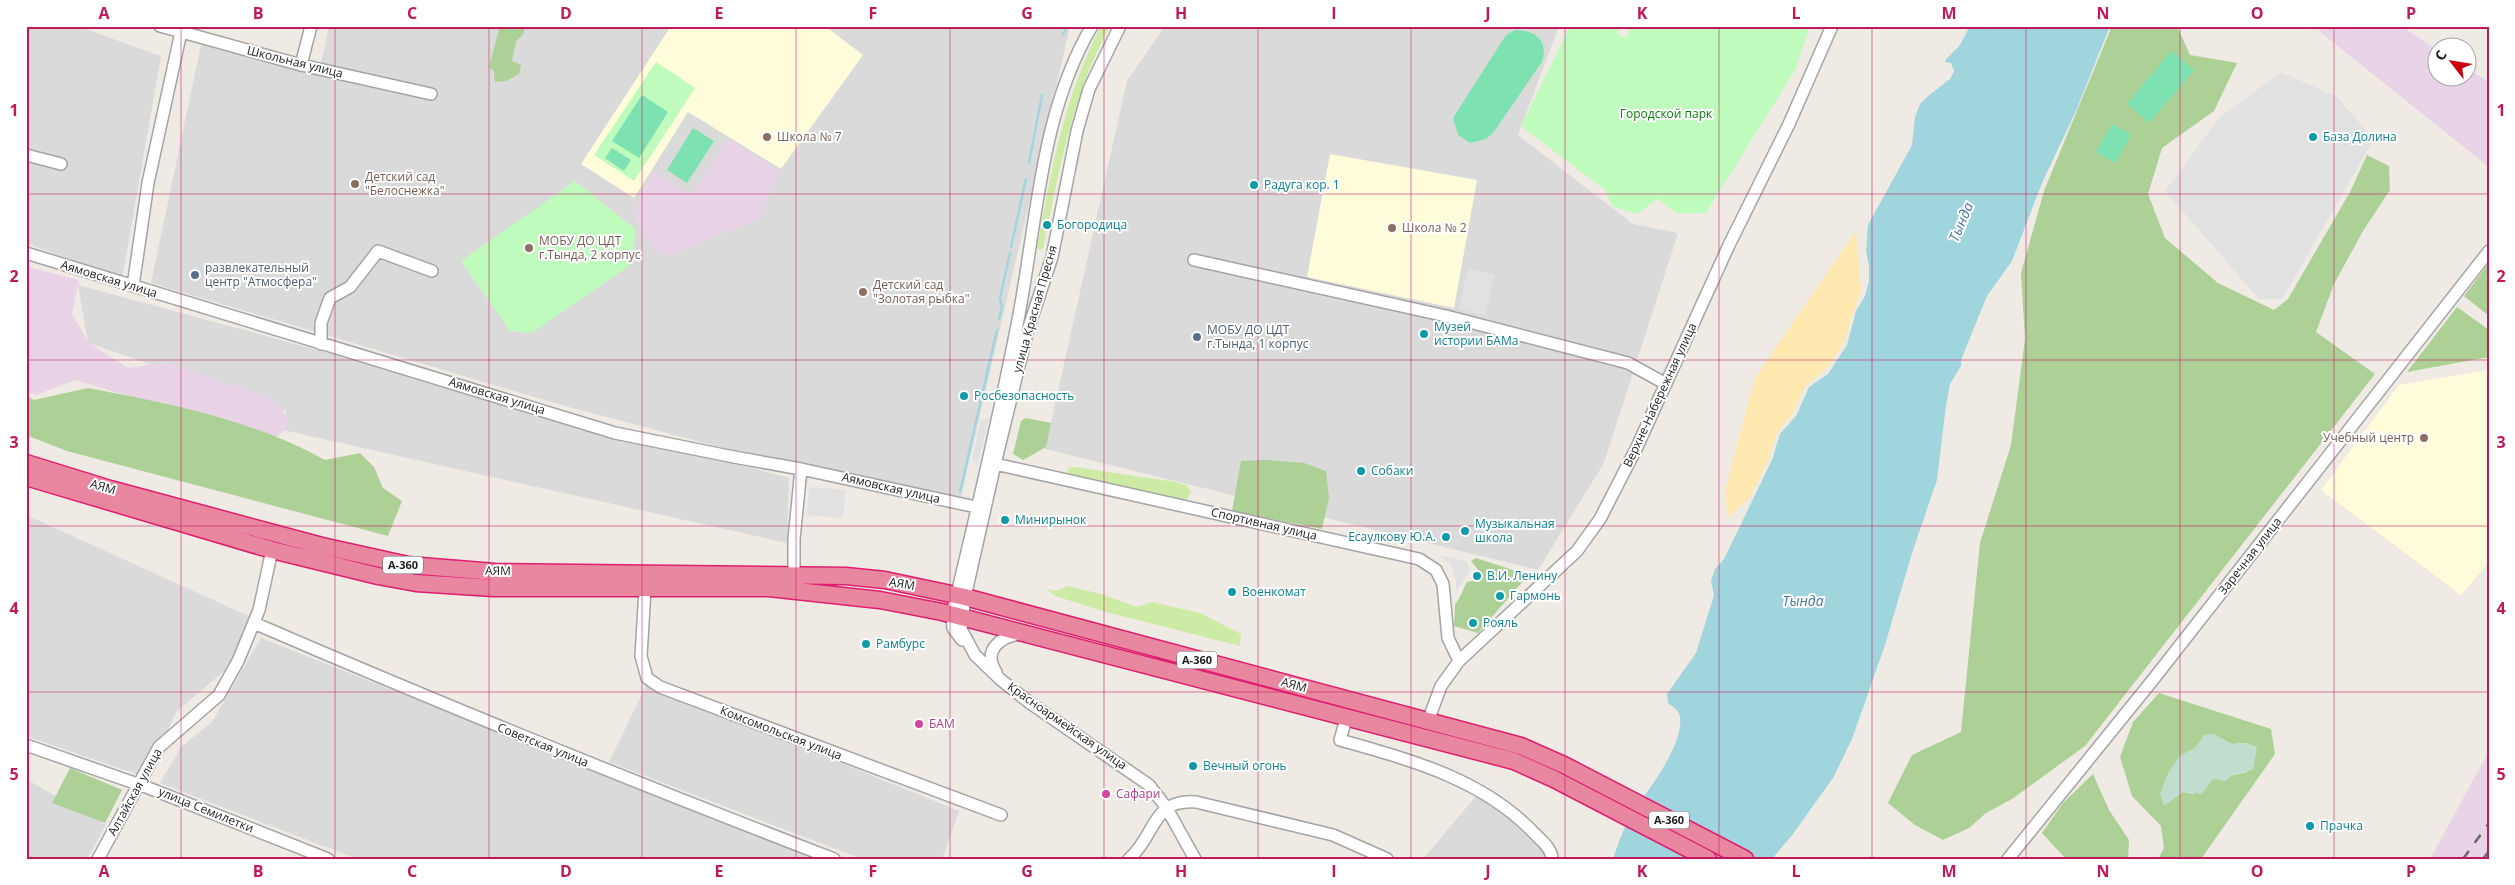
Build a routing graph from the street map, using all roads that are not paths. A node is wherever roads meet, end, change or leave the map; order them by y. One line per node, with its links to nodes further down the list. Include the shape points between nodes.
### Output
1 (160, 26): 7 (street, Школьная улица)
2 (311, 26): 8 (street)
3 (1092, 26): 23 (street, улица Красная Пресня, via 1068,77 1053,126 1034,214 1016,330)
4 (1120, 26): 20 (street, улица Красная Пресня, via 1101,61 1082,114 1052,257 1027,333)
5 (1832, 26): 18 (street, Верхне-Набережная улица)
6 (197, 31): 7 (street, Школьная улица); 8 (street, Школьная улица)
7 (182, 32): 16 (street, via 148,183)
8 (301, 65): 9 (street, Школьная улица)
9 (431, 94)
10 (26, 155): 11 (street)
11 (61, 164)
12 (2489, 250): 48 (street, Заречная улица, via 2152,681)
13 (26, 253): 16 (street, Аямовская улица)
14 (1194, 260): 18 (street, via 1487,326 1628,363)
15 (432, 271): 17 (street, via 378,251 350,286 330,298 321,323)
16 (133, 286): 17 (street, Аямовская улица)
17 (321, 344): 21 (street, Аямовская улица, via 615,433)
18 (1666, 384): 31 (street, Верхне-Набережная улица, via 1589,536)
19 (26, 463): 25 (highway, АЯМ / А-360, via 322,546 408,565 495,572)
20 (995, 464): 27 (street, улица Красная Пресня); 31 (street, Спортивная улица, via 1419,559 1436,570 1443,584 1448,638)
21 (801, 468): 23 (street, Аямовская улица); 25 (street)
22 (26, 477): 24 (highway, АЯМ / А-360)
23 (976, 507): 27 (street, улица Красная Пресня)
24 (272, 550): 26 (highway, АЯМ / А-360, via 416,583 493,588); 29 (street, Алтайская улица)
25 (794, 575): 27 (highway, АЯМ / А-360, via 885,580)
26 (646, 589): 28 (highway, АЯМ / А-360, via 778,589 880,600); 38 (street, Комсомольская улица, via 641,656 647,678 660,688)
27 (961, 596): 28 (street); 34 (highway, АЯМ / А-360)
28 (956, 615): 30 (highway, АЯМ / А-360); 32 (street, Красноармейская улица, via 975,654)
29 (254, 623): 36 (street, Алтайская улица, via 219,695 159,747); 41 (street, Советская улица, via 623,778)
30 (1028, 634): 32 (street, via 1005,638 993,647 990,661); 33 (highway, АЯМ / А-360)
31 (1459, 661): 34 (street, Верхне-Набережная улица, via 1441,686)
32 (1001, 680): 37 (street, Красноармейская улица, via 1139,776)
33 (1346, 719): 45 (street, via 1340,740 1430,766 1486,794 1521,820 1550,850); 46 (highway, АЯМ / А-360, via 1514,761)
34 (1428, 721): 47 (highway, АЯМ / А-360, via 1521,746)
35 (26, 745): 36 (street, улица Семилетки)
36 (139, 784): 39 (street, Алтайская улица); 40 (street, улица Семилетки)
37 (1166, 807): 42 (street); 43 (street, Красноармейская улица); 44 (street, via 1183,801 1205,804 1332,835)
38 (1001, 815)
39 (98, 859)
40 (328, 859)
41 (834, 859)
42 (1129, 859)
43 (1196, 859)
44 (1387, 859)
45 (1552, 859)
46 (1708, 859)
47 (1745, 859)
48 (2008, 859)

